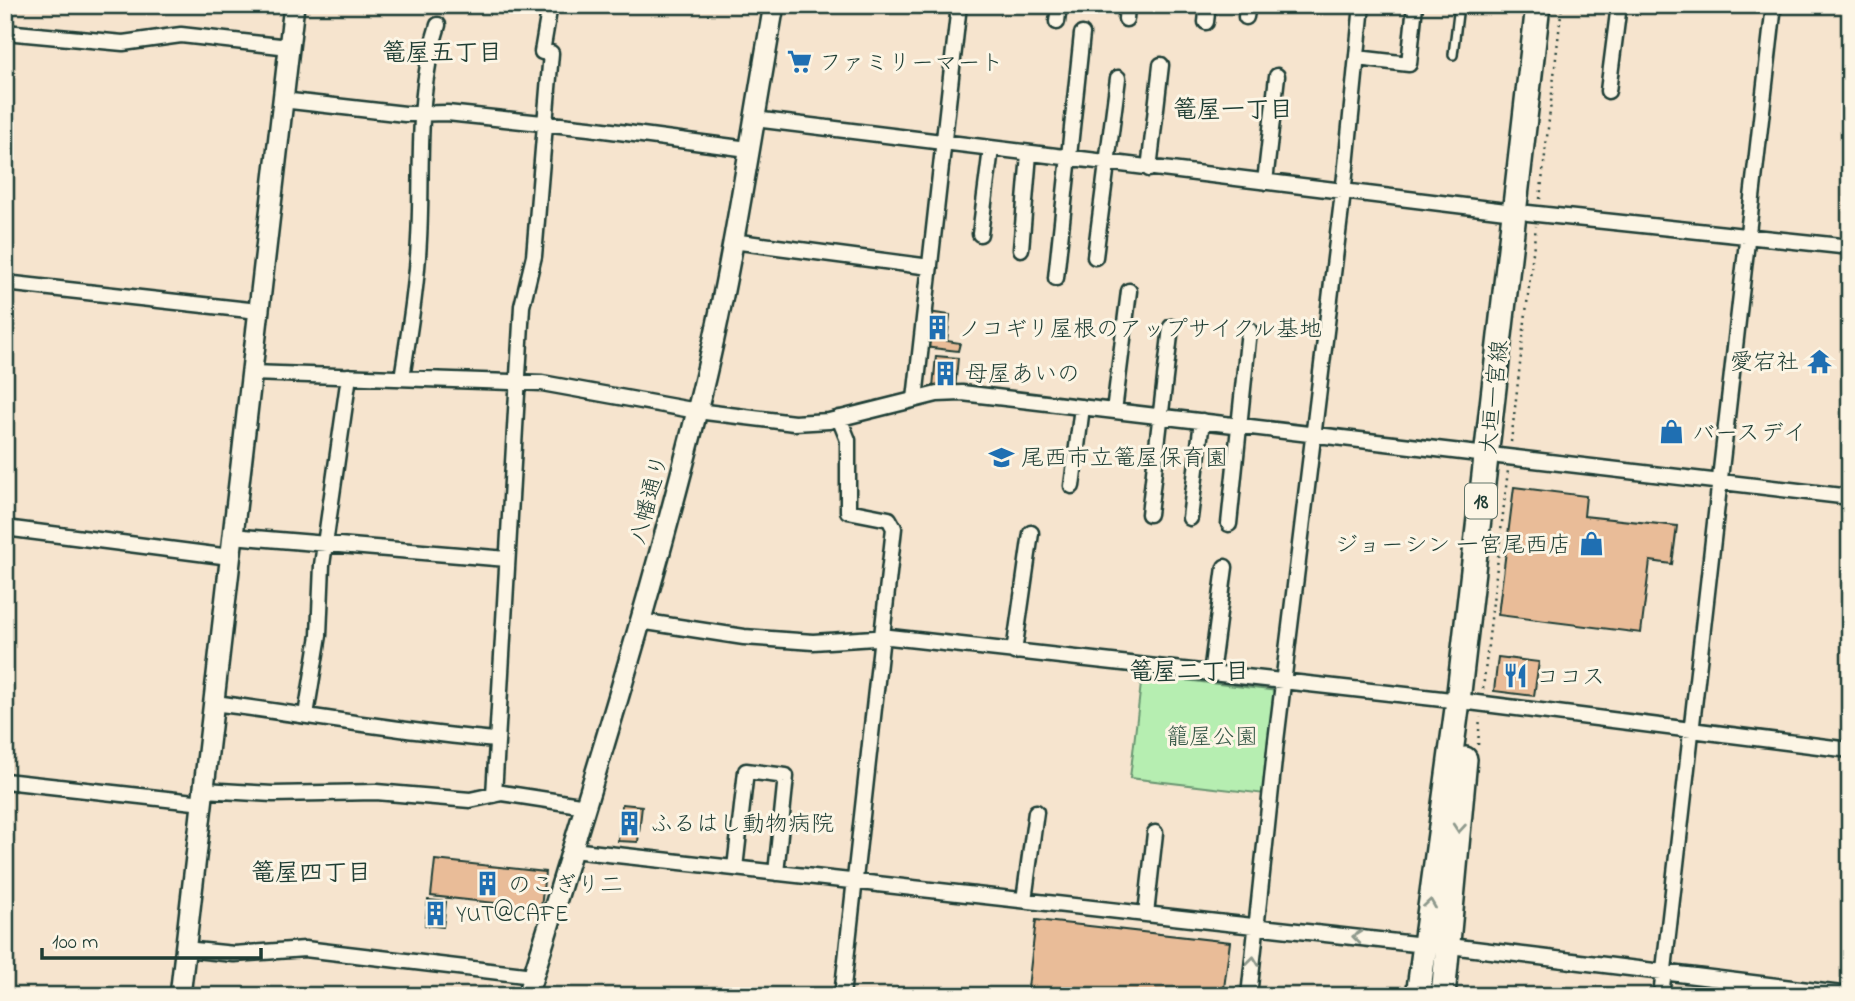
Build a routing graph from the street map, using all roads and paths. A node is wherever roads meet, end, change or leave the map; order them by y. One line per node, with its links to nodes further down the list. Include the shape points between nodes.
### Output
1 (294, 5): 20 (street)
2 (550, 5): 30 (street, via 542,52 551,53)
3 (774, 5): 29 (street, 八幡通り)
4 (959, 5): 31 (street)
5 (1059, 5): 15 (street)
6 (1208, 5): 16 (street)
7 (1362, 5): 22 (street)
8 (1415, 5): 22 (street, via 1409,64)
9 (1459, 5): 21 (lane)
10 (1538, 5): 40 (main road, 大垣一宮線 / 18)
11 (1552, 5): 40 (main road, 大垣一宮線 / 18)
12 (1563, 5): 40 (path)
13 (1619, 5): 26 (street)
14 (1774, 5): 42 (street)
15 (1057, 22)
16 (1206, 22)
17 (438, 25): 28 (street)
18 (5, 32): 20 (street, via 123,43 181,35)
19 (1082, 33): 35 (street)
20 (289, 47): 27 (street)
21 (1453, 55)
22 (1357, 58): 39 (street)
23 (1161, 65): 37 (street)
24 (1278, 76): 38 (street)
25 (1118, 78): 36 (street)
26 (1608, 91)
27 (282, 100): 28 (street); 51 (street)
28 (421, 113): 30 (street); 56 (street, via 419,240)
29 (754, 118): 31 (street); 32 (street, 八幡通り)
30 (544, 123): 32 (street); 57 (street, via 534,256 522,306)
31 (944, 143): 33 (street); 47 (street)
32 (748, 149): 43 (street, 八幡通り)
33 (991, 149): 34 (street); 41 (street)
34 (1030, 153): 35 (street); 45 (street)
35 (1069, 159): 36 (street); 48 (street)
36 (1108, 164): 37 (street); 46 (street)
37 (1149, 169): 38 (street)
38 (1265, 183): 39 (street)
39 (1343, 192): 40 (street); 66 (street)
40 (1527, 213): 42 (street); 67 (main road, 大垣一宮線 / 18); 67 (path)
41 (980, 234)
42 (1747, 237): 44 (street); 68 (street)
43 (732, 241): 47 (street); 60 (street, 八幡通り)
44 (1850, 247)
45 (1021, 248)
46 (1096, 257)
47 (930, 267): 58 (street)
48 (1056, 278)
49 (5, 283): 51 (street)
50 (1129, 291): 61 (street)
51 (258, 312): 54 (street)
52 (1171, 327): 62 (street)
53 (1250, 330): 65 (street)
54 (251, 373): 55 (street); 76 (street)
55 (349, 376): 56 (street); 77 (street)
56 (402, 378): 57 (street)
57 (518, 382): 60 (street); 79 (street)
58 (915, 399): 59 (street, via 962,393); 63 (street)
59 (1082, 407): 61 (street); 69 (street)
60 (697, 411): 63 (street, via 794,423); 81 (street, 八幡通り)
61 (1114, 411): 62 (street)
62 (1160, 416): 64 (street); 71 (street)
63 (839, 418): 82 (street, via 849,440 848,511 889,519 894,528)
64 (1202, 421): 65 (street); 72 (street)
65 (1239, 426): 66 (street); 73 (street)
66 (1315, 434): 67 (street); 85 (street)
67 (1498, 456): 68 (street); 86 (main road, 大垣一宮線 / 18); 86 (path)
68 (1718, 482): 70 (street); 89 (street)
69 (1072, 486)
70 (1850, 497)
71 (1149, 514)
72 (1190, 519)
73 (1229, 524)
74 (5, 528): 78 (street)
75 (1031, 533): 83 (street)
76 (232, 536): 77 (street); 78 (street)
77 (325, 545): 79 (street); 88 (street)
78 (230, 557): 87 (street)
79 (507, 559): 90 (street)
80 (1225, 567): 84 (street)
81 (640, 621): 82 (street, via 813,642); 96 (street, 八幡通り)
82 (882, 638): 83 (street); 102 (street)
83 (1014, 652): 84 (street)
84 (1211, 674): 85 (street)
85 (1285, 682): 86 (street); 105 (street)
86 (1470, 702): 89 (street); 92 (path); 106 (main road, 大垣一宮線 / 18, one-way to 86); 107 (main road, 大垣一宮線 / 18, one-way to 107)
87 (214, 704): 88 (street); 95 (street)
88 (306, 715): 90 (street)
89 (1690, 730): 91 (street); 109 (street)
90 (496, 740): 94 (street)
91 (1850, 750)
92 (1477, 758)
93 (5, 781): 95 (street)
94 (494, 794): 95 (street, via 470,800 376,792); 96 (street, via 526,794)
95 (203, 797): 108 (street)
96 (586, 806): 99 (street, 八幡通り)
97 (1036, 812): 103 (street)
98 (1155, 833): 104 (street)
99 (572, 850): 100 (street); 110 (street, 八幡通り)
100 (735, 868): 101 (street); 101 (street, via 747,771 786,776)
101 (776, 873): 102 (street)
102 (855, 882): 103 (street); 114 (street)
103 (1024, 900): 104 (street)
104 (1146, 914): 105 (street)
105 (1257, 926): 106 (street, one-way to 105); 115 (street, one-way to 105)
106 (1424, 945): 116 (main road, 大垣一宮線 / 18)
107 (1450, 946): 109 (street); 117 (main road, 大垣一宮線 / 18)
108 (185, 949): 110 (street, via 234,954 305,949); 112 (street)
109 (1663, 974): 111 (street); 118 (street)
110 (533, 976): 113 (street, 八幡通り)
111 (1850, 995)
112 (180, 996)
113 (527, 996)
114 (842, 996)
115 (1249, 996)
116 (1418, 996)
117 (1443, 996)
118 (1661, 996)

